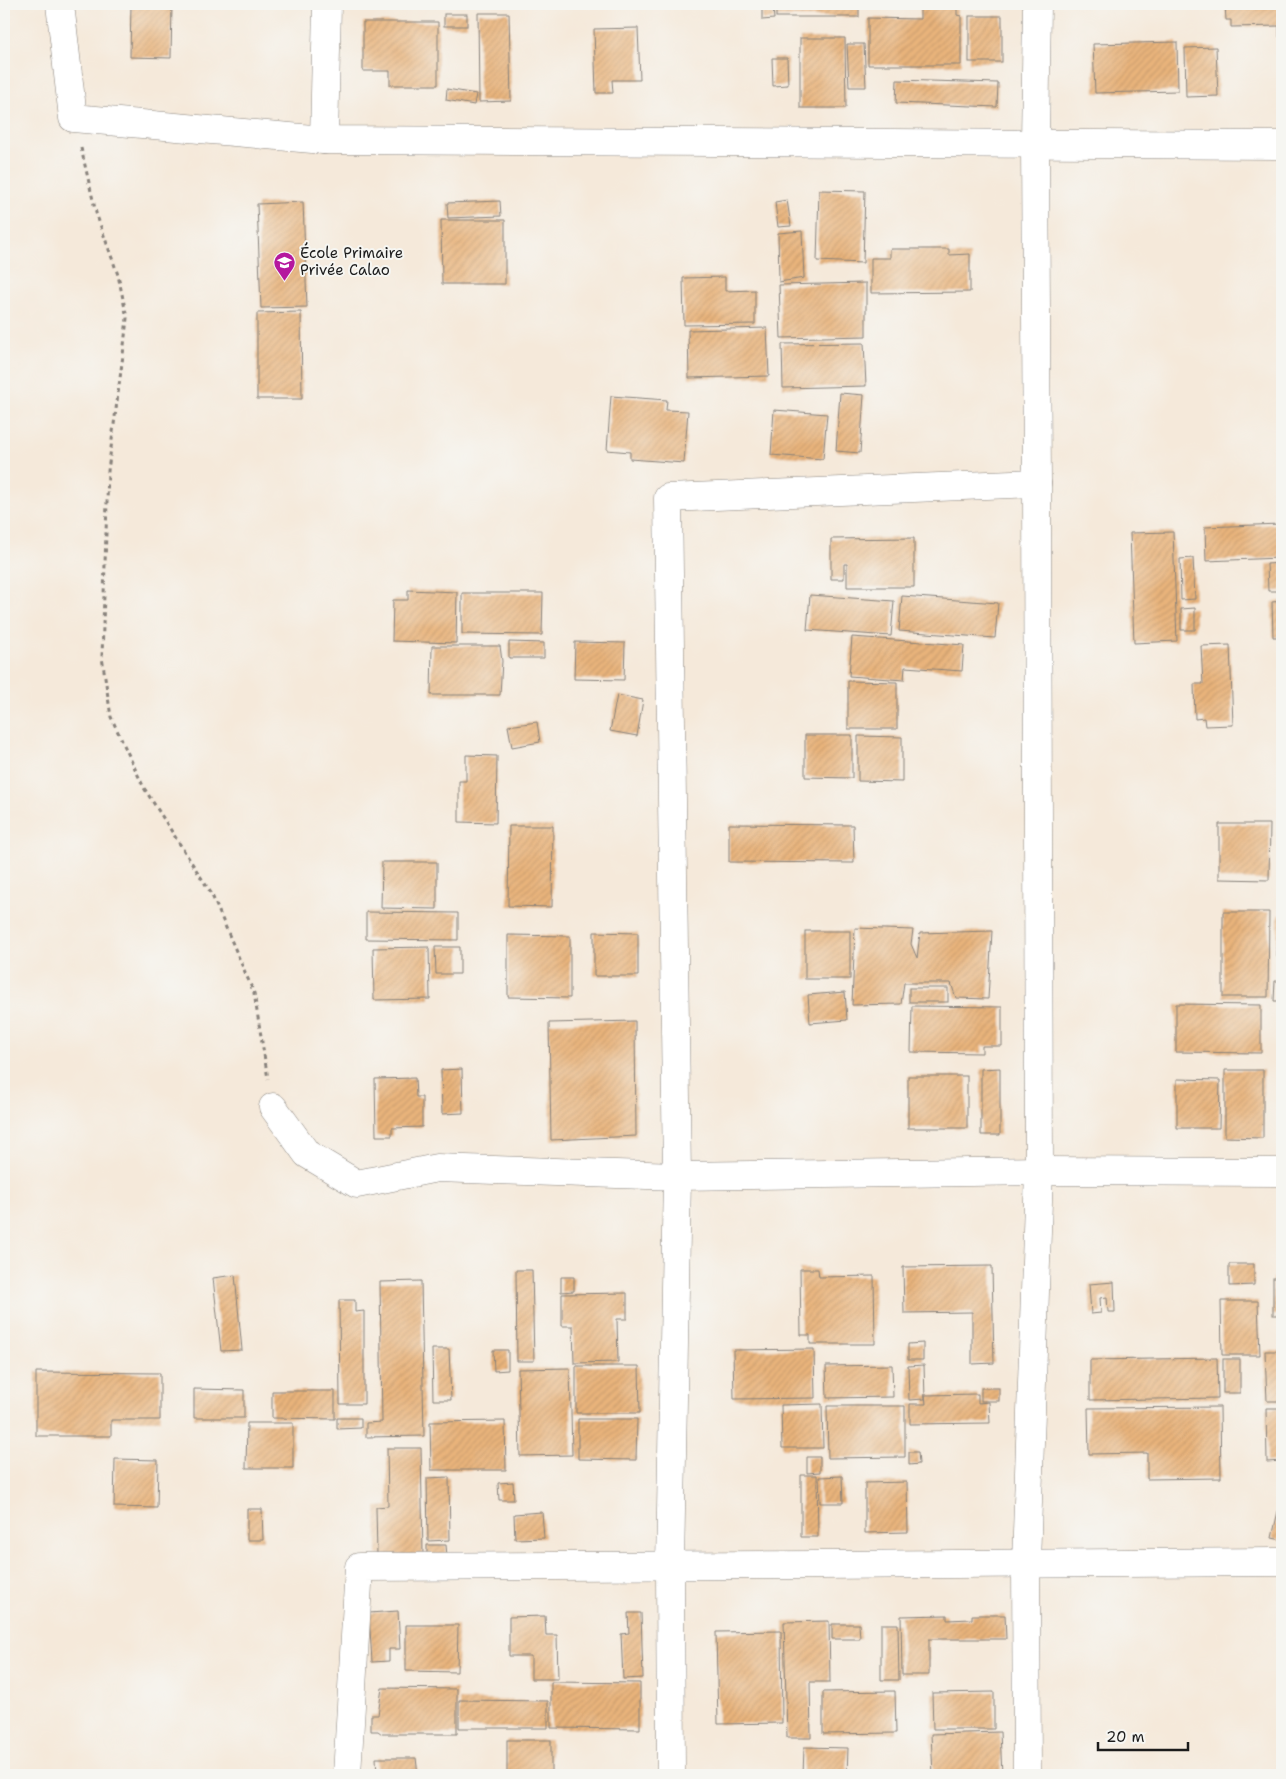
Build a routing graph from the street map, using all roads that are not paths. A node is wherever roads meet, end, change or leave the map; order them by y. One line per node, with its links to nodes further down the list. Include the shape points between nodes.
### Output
1 (60, 4): 4 (street, via 73,118)
2 (327, 4): 4 (street)
3 (1037, 4): 5 (street)
4 (324, 140): 5 (street)
5 (1034, 143): 6 (street); 7 (street)
6 (1282, 145)
7 (1037, 484): 9 (street); 11 (street, via 668,498)
8 (273, 1107): 11 (street, via 307,1154 357,1184 437,1168)
9 (1039, 1171): 10 (street); 11 (street); 12 (street)
10 (1282, 1172)
11 (677, 1176): 14 (street)
12 (1026, 1562): 13 (street); 14 (street); 17 (street)
13 (1282, 1562)
14 (670, 1567): 15 (street, via 359,1567); 16 (street)
15 (347, 1775)
16 (671, 1775)
17 (1027, 1775)

